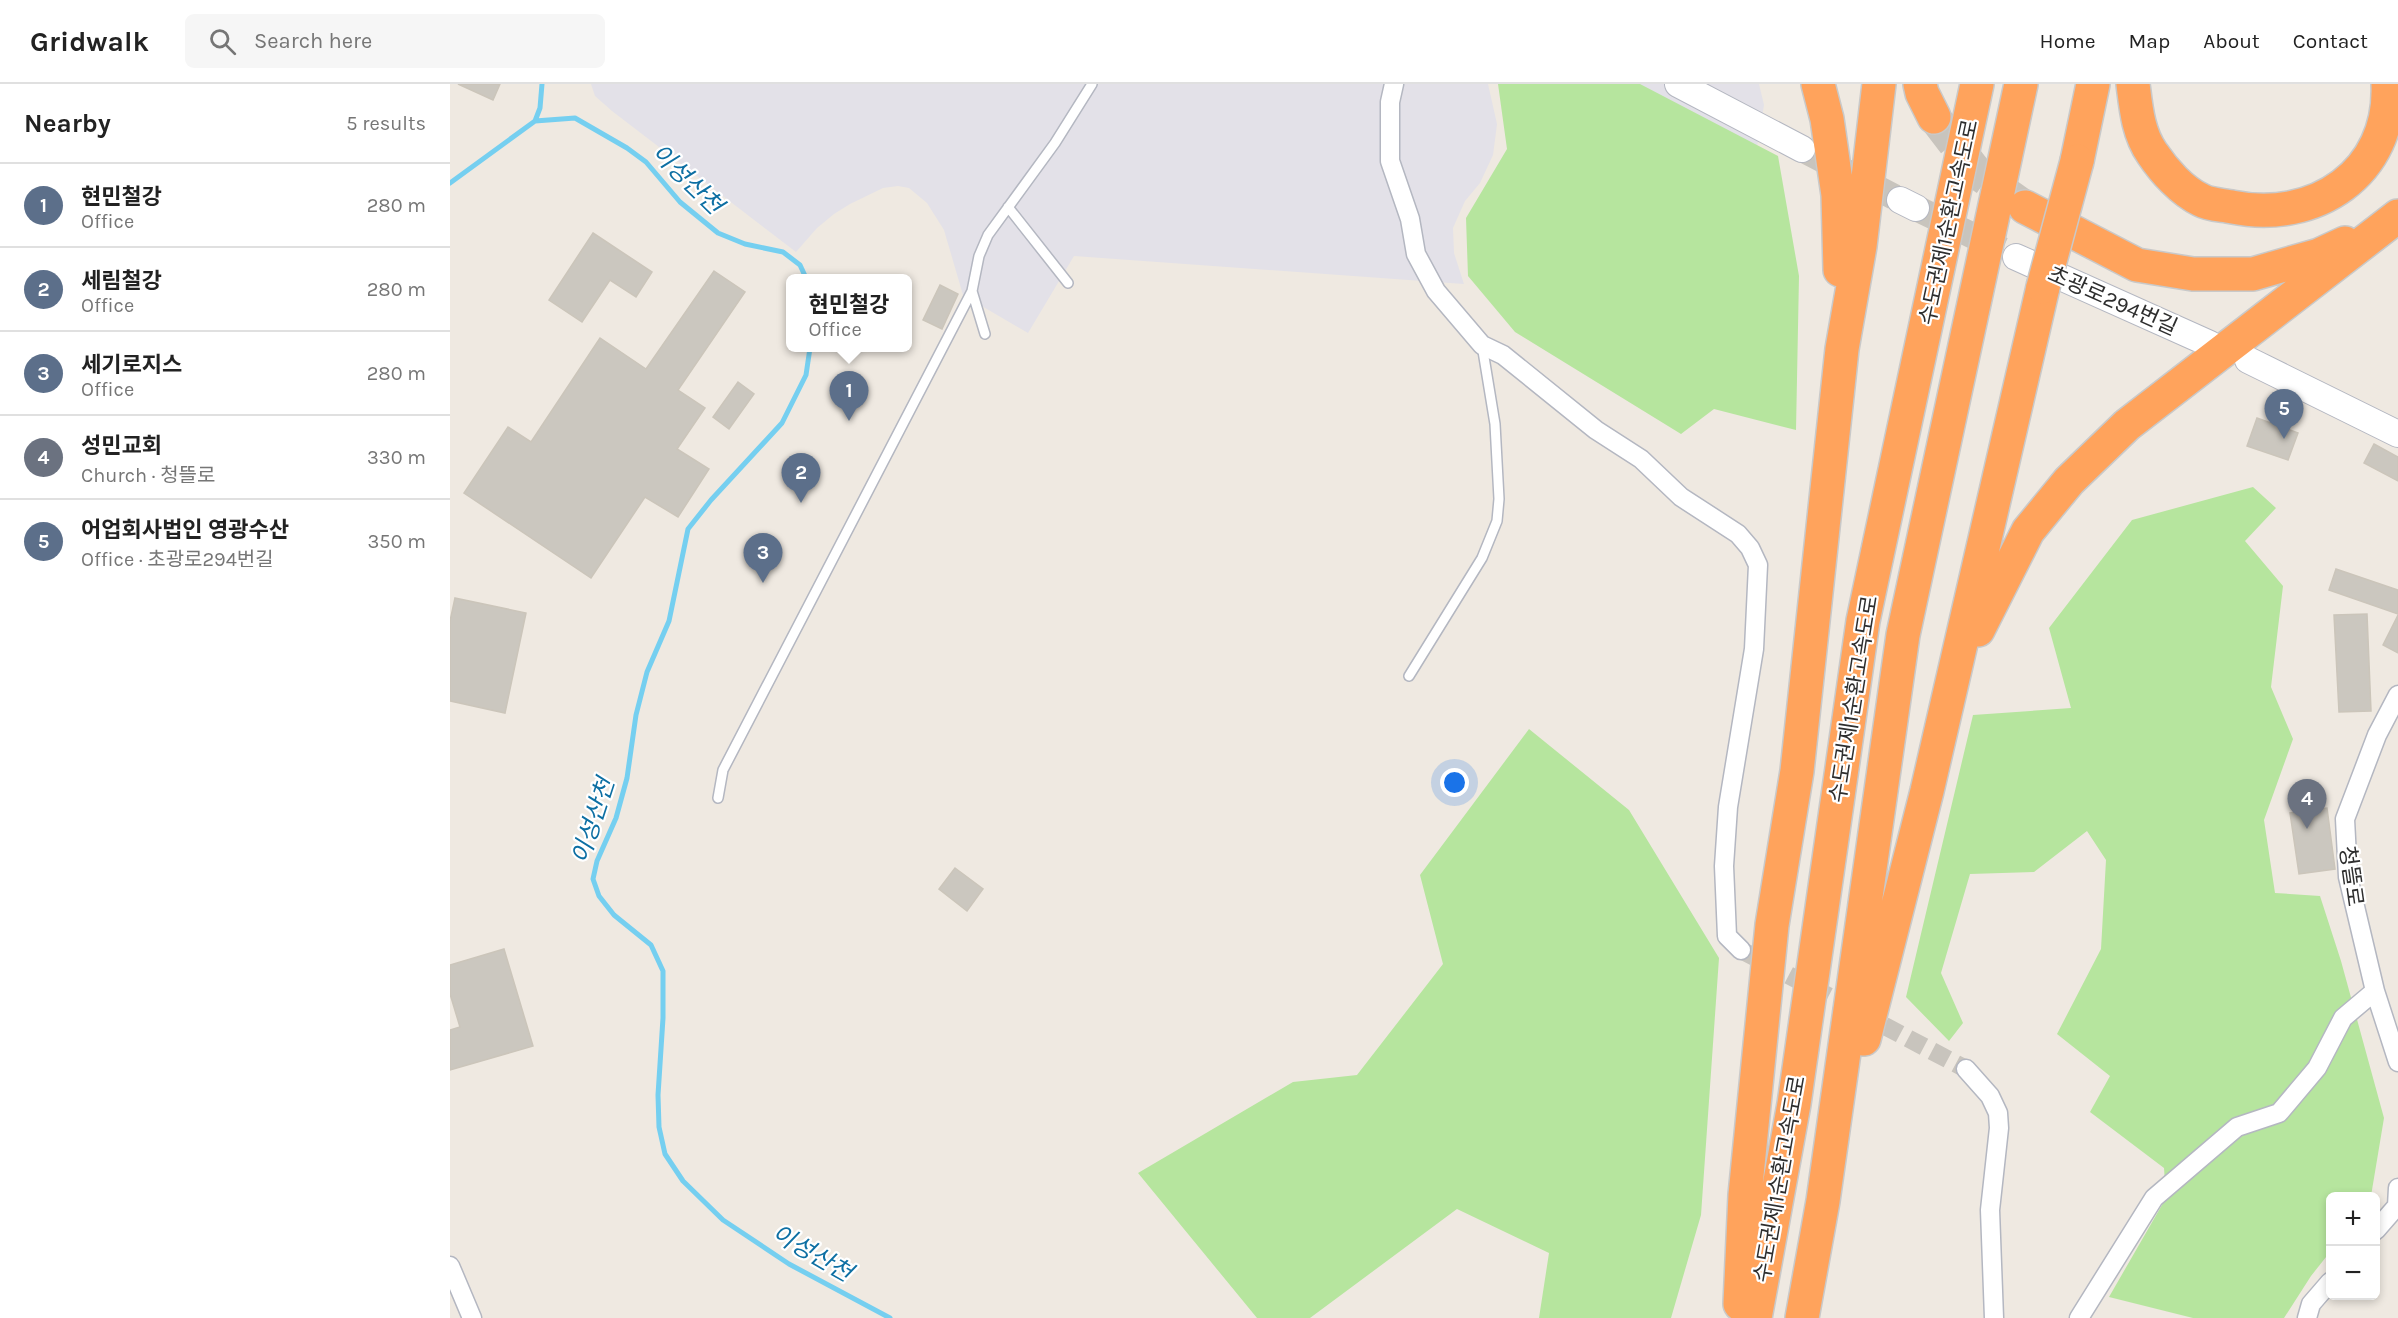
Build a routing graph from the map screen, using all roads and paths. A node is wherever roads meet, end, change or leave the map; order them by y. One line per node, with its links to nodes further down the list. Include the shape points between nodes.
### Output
1 (1092, 84): 14 (lane)
2 (1394, 84): 22 (street, via 1390,102 1390,161 1410,219 1416,254 1436,291)
3 (1678, 84): 13 (street)
4 (1818, 84): 23 (highway, via 1838,195)
5 (1879, 84): 23 (highway, via 1860,246)
6 (1920, 84): 12 (highway)
7 (1977, 84): 41 (highway, 수도권제1순환고속도로, via 1863,621 1794,1104)
8 (2022, 84): 35 (highway, 수도권제1순환고속도로, via 1903,635)
9 (2094, 84): 27 (highway, bridge, via 2043,287)
10 (2133, 84): 11 (highway, via 2137,119 2151,152 2175,181 2202,201 2249,210 2284,210 2315,202 2363,167 2380,138 2389,105)
11 (2388, 84)
12 (1934, 117)
13 (1802, 149)
14 (1008, 207): 18 (lane); 19 (lane, via 979,256)
15 (2025, 207): 16 (highway, via 2137,265 2193,274 2253,274 2319,255)
16 (2396, 218): 27 (highway, via 2127,425 2069,481 2028,531)
17 (2016, 257): 21 (street, 초광로294번길)
18 (1068, 283)
19 (972, 291): 20 (lane); 29 (lane, via 723,770)
20 (985, 334)
21 (2210, 344)
22 (1482, 345): 26 (lane, via 1495,424 1497,521 1482,558); 30 (street, via 1503,355 1596,430 1641,459 1682,497 1738,534 1758,565 1754,649 1733,772 1724,866 1727,936)
23 (1842, 350): 40 (highway, via 1797,771 1772,925 1745,1195)
24 (2248, 360): 25 (street)
25 (2398, 434)
26 (1409, 676)
27 (1954, 678): 35 (highway)
28 (2398, 694): 31 (street, 청뜰로, via 2377,735 2345,819 2348,877)
29 (718, 798)
30 (1741, 950)
31 (2375, 991): 32 (street, 청뜰로); 44 (street, via 2343,1018 2317,1068 2279,1113 2237,1127 2154,1198)
32 (2398, 1062)
33 (1966, 1069): 43 (street, via 1990,1096 1998,1113 1990,1210)
34 (2398, 1188): 36 (street, via 2397,1206)
35 (1823, 1201): 42 (highway, 수도권제1순환고속도로)
36 (2380, 1225)
37 (450, 1266): 39 (street)
38 (2326, 1288): 45 (street, via 2311,1304)
39 (472, 1318)
40 (1739, 1318)
41 (1755, 1318)
42 (1802, 1318)
43 (1994, 1318)
44 (2079, 1318)
45 (2307, 1318)

